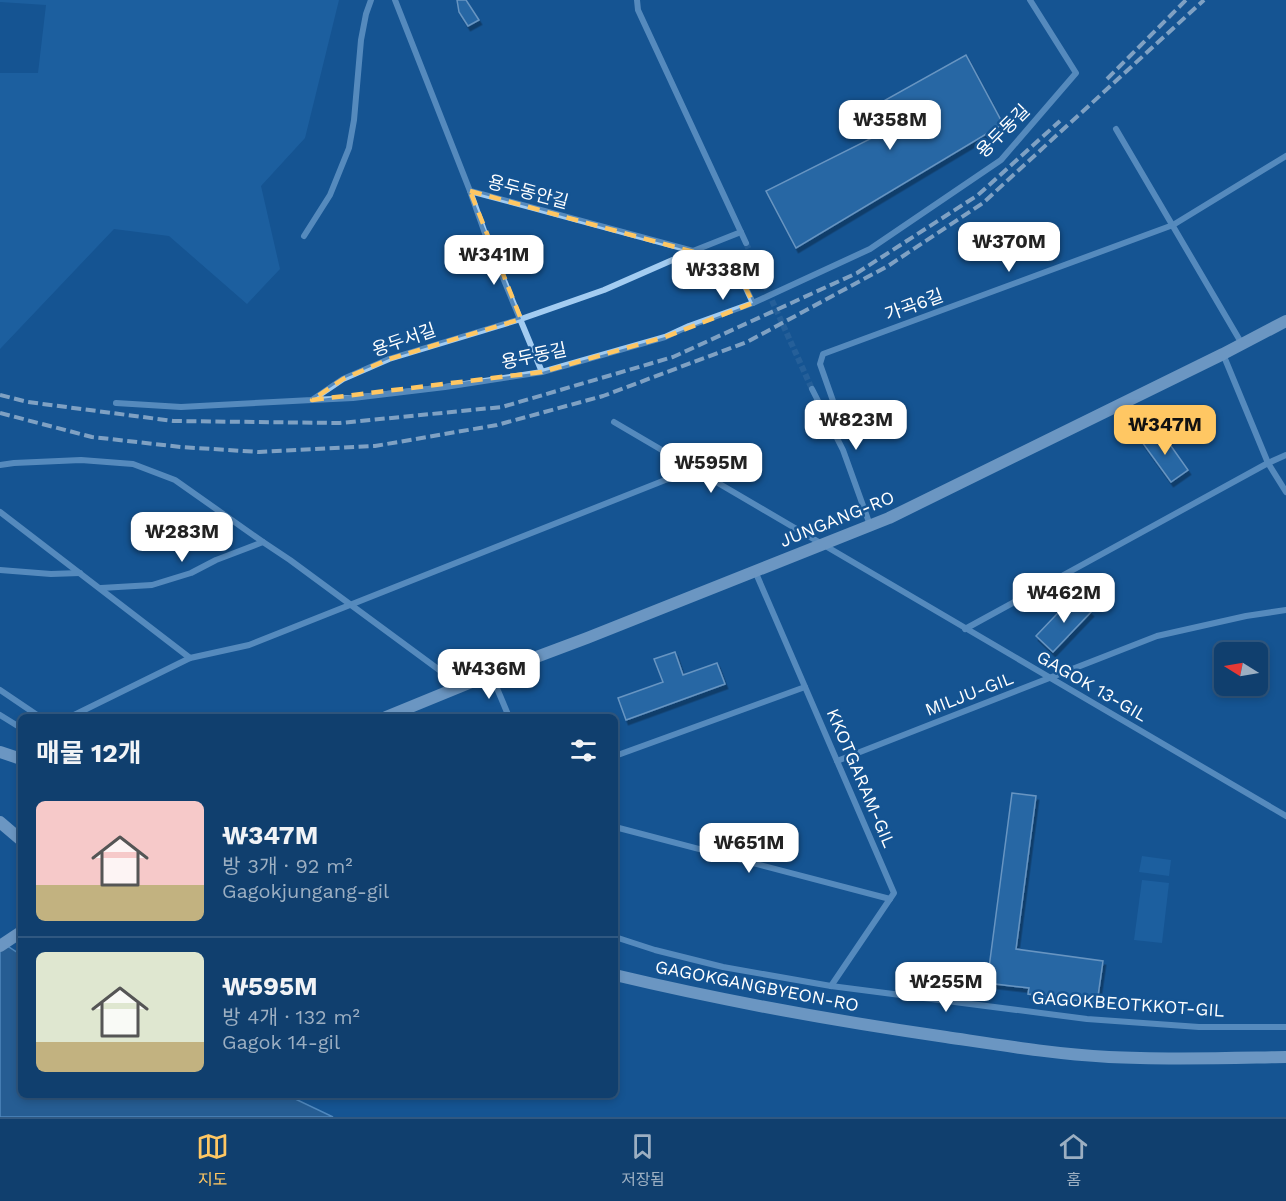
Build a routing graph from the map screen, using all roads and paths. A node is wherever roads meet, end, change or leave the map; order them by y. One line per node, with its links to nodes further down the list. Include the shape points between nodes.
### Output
1 (371, 0): 10 (street, via 361,40 349,148 330,195)
2 (395, 0): 7 (street, 용두동안길)
3 (637, 0): 9 (street, via 638,10)
4 (1030, 0): 13 (street, 용두동길, via 1076,73 1001,160 870,249)
5 (1116, 129): 8 (street)
6 (1286, 156): 8 (street, 가곡6길)
7 (470, 192): 12 (street, 용두동안길); 14 (street)
8 (1173, 225): 16 (street); 23 (street, 가곡6길, via 823,354 820,364 838,415)
9 (741, 232): 11 (street); 12 (street)
10 (304, 236)
11 (746, 243)
12 (693, 251): 13 (street, via 734,263); 14 (street, 용두서길, via 604,290)
13 (753, 303): 18 (street, 용두동길, via 665,337)
14 (521, 319): 18 (street); 20 (street, 용두서길, via 388,359 343,379)
15 (1286, 321): 16 (main road, JUNGANG-RO)
16 (1242, 344): 17 (main road, JUNGANG-RO)
17 (1223, 354): 25 (street); 30 (main road, JUNGANG-RO)
18 (542, 372): 20 (street, 용두동길, via 445,387)
19 (812, 388): 23 (street)
20 (312, 400): 21 (street, via 181,407)
21 (116, 403)
22 (614, 422): 27 (street, GAGOK 13-GIL)
23 (836, 436): 30 (street)
24 (1286, 455): 25 (street)
25 (1268, 462): 28 (street); 39 (street)
26 (0, 465): 31 (street, via 81,460 133,464 175,480)
27 (693, 469): 32 (street, GAGOK 13-GIL); 37 (street)
28 (1286, 492)
29 (0, 512): 35 (street)
30 (870, 525): 32 (main road, JUNGANG-RO)
31 (263, 542): 36 (street, via 152,585); 37 (street)
32 (821, 545): 34 (main road, JUNGANG-RO); 39 (street, GAGOK 13-GIL)
33 (0, 570): 35 (street)
34 (755, 571): 41 (main road, JUNGANG-RO); 44 (street, KKOTGARAM-GIL)
35 (81, 573): 36 (street)
36 (101, 588): 40 (street)
37 (350, 604): 40 (street, via 249,645); 43 (street)
38 (1286, 610): 42 (street, MILJU-GIL, via 1157,636)
39 (965, 628): 42 (street, GAGOK 13-GIL)
40 (190, 658): 47 (street)
41 (490, 674): 43 (main road, JUNGANG-RO); 49 (street)
42 (1050, 678): 55 (street, MILJU-GIL); 56 (street, GAGOK 13-GIL)
43 (461, 686): 48 (main road, JUNGANG-RO)
44 (805, 687): 53 (street); 55 (street, KKOTGARAM-GIL)
45 (0, 690): 46 (street)
46 (36, 714)
47 (76, 714)
48 (394, 714)
49 (508, 714)
50 (0, 715): 51 (street)
51 (18, 726)
52 (0, 752): 54 (main road)
53 (618, 755)
54 (18, 758)
55 (837, 761): 60 (street, KKOTGARAM-GIL, via 894,893)
56 (1286, 816)
57 (0, 822): 59 (main road)
58 (618, 828): 60 (street)
59 (18, 837)
60 (890, 898): 65 (street)
61 (18, 934): 63 (main road)
62 (618, 938): 65 (street, GAGOKBEOTKKOT-GIL, via 723,967)
63 (0, 946)
64 (618, 976): 67 (main road, GAGOKGANGBYEON-RO, via 875,1027 1026,1048 1108,1057)
65 (831, 986): 66 (street, GAGOKBEOTKKOT-GIL, via 1087,1019 1198,1027)
66 (1286, 1027)
67 (1286, 1057)

